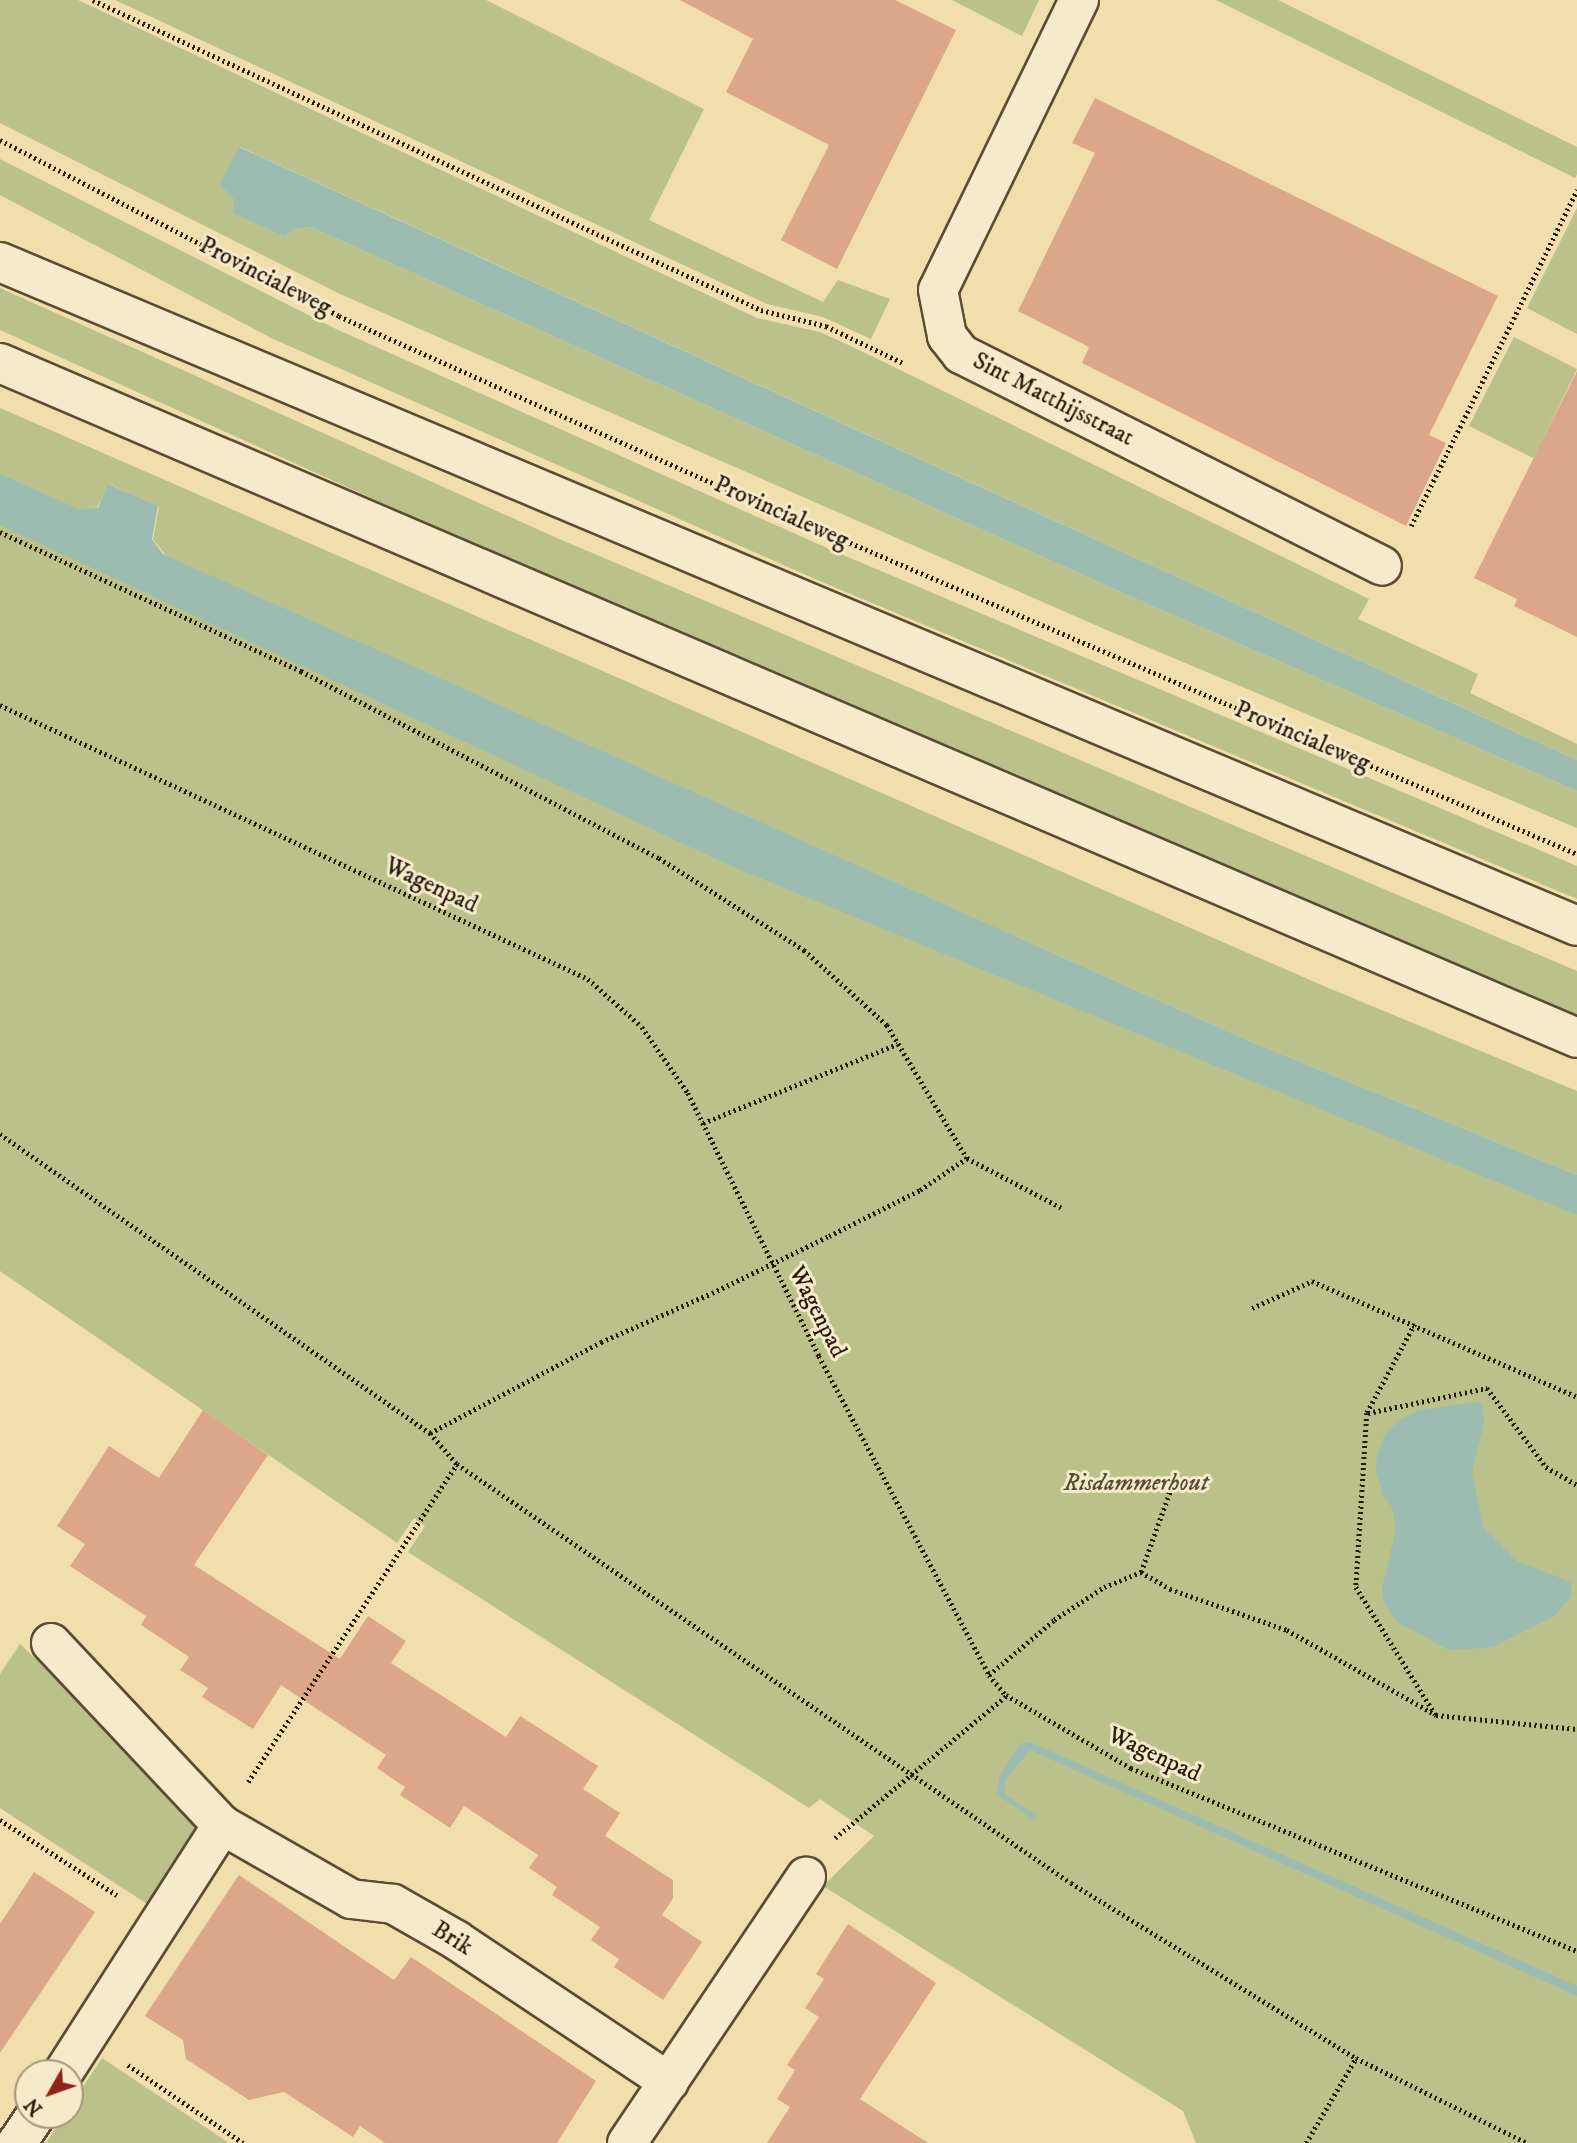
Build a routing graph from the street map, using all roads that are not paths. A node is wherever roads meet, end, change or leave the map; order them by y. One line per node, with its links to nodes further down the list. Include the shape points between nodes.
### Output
1 (1079, 0): 4 (main road, Sint Matthijsstraat, via 938,290 947,336 961,354)
2 (0, 262): 5 (main road)
3 (0, 363): 6 (main road)
4 (1382, 566)
5 (1577, 926)
6 (1577, 1038)
7 (51, 1643): 8 (main road, Brik)
8 (222, 1825): 10 (main road); 11 (main road, Brik, via 351,1899 393,1904 414,1916)
9 (806, 1877): 11 (main road)
10 (72, 2059)
11 (670, 2082): 12 (main road)
12 (627, 2143)

